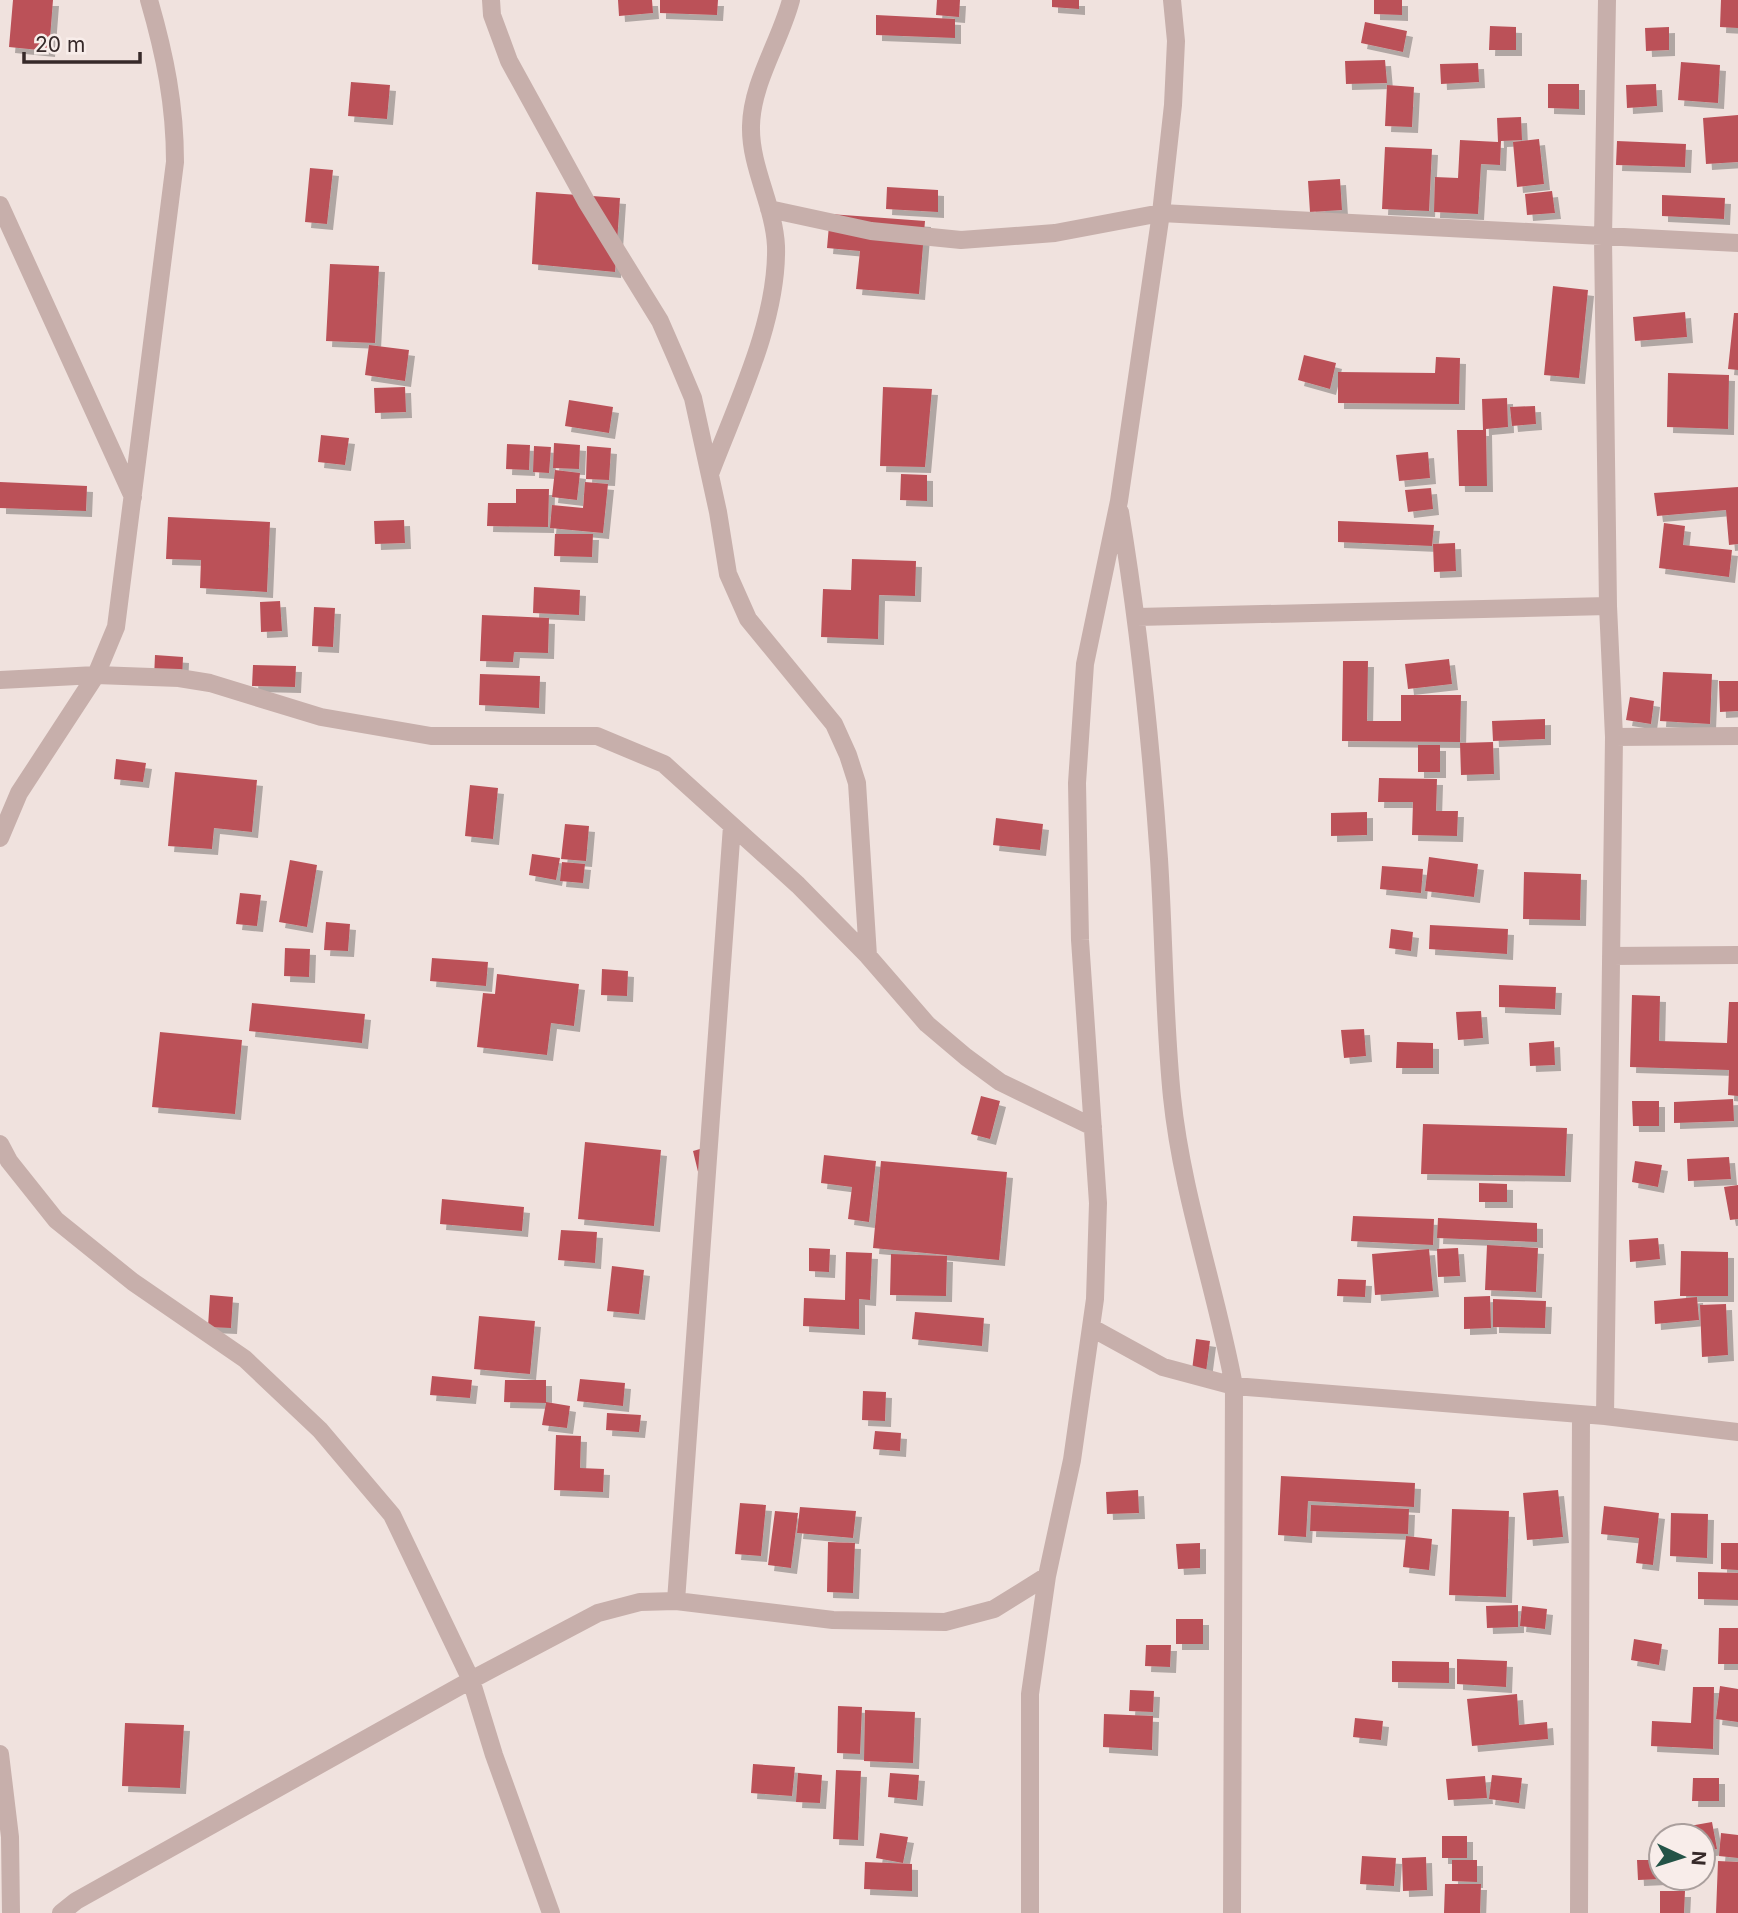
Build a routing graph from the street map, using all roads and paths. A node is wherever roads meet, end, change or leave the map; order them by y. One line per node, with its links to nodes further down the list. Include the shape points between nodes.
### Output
1 (149, 0): 12 (street, via 167,63 175,115 175,162)
2 (491, 0): 11 (street, via 509,61 586,201 660,321 693,398)
3 (791, 0): 7 (street, via 757,90 751,127)
4 (1172, 0): 8 (street, via 1175,67)
5 (1607, 0): 9 (street)
6 (0, 205): 12 (street)
7 (769, 209): 8 (street, via 871,231 961,240 1055,233); 11 (street, via 775,269 761,339)
8 (1161, 213): 9 (street); 13 (street)
9 (1603, 238): 10 (street); 14 (street)
10 (1738, 243)
11 (710, 474): 23 (street, via 727,574 748,619 834,724 848,755 857,783)
12 (133, 497): 16 (street, via 116,627)
13 (1119, 502): 15 (street); 25 (street, via 1085,664 1077,782 1080,940)
14 (1608, 606): 15 (street); 19 (street)
15 (1137, 617): 28 (street, via 1155,805 1172,1096 1181,1161 1220,1310)
16 (96, 675): 17 (street); 20 (street, via 210,683 321,717 431,736 597,736 664,764); 21 (street, via 19,793)
17 (0, 680)
18 (1738, 736): 19 (street)
19 (1614, 737): 24 (street)
20 (732, 825): 23 (street); 33 (street)
21 (0, 838)
22 (1738, 955): 24 (street)
23 (868, 956): 25 (street, via 928,1024 966,1057 1000,1082)
24 (1611, 956): 30 (street)
25 (1093, 1127): 27 (street, via 1098,1203)
26 (0, 1144): 34 (street, via 56,1220 133,1282 245,1359 320,1430 392,1515)
27 (1091, 1328): 28 (street, via 1163,1367); 32 (street, via 1072,1460)
28 (1234, 1386): 29 (street); 40 (street)
29 (1581, 1416): 30 (street); 41 (street)
30 (1605, 1416): 31 (street)
31 (1738, 1432)
32 (1047, 1576): 33 (street, via 994,1609 945,1622 833,1620); 39 (street, via 1030,1694)
33 (676, 1601): 34 (street, via 640,1602 598,1613)
34 (471, 1679): 37 (street); 38 (street)
35 (0, 1754): 36 (street, via 10,1837)
36 (11, 1913)
37 (61, 1913)
38 (551, 1913)
39 (1030, 1913)
40 (1232, 1913)
41 (1579, 1913)

